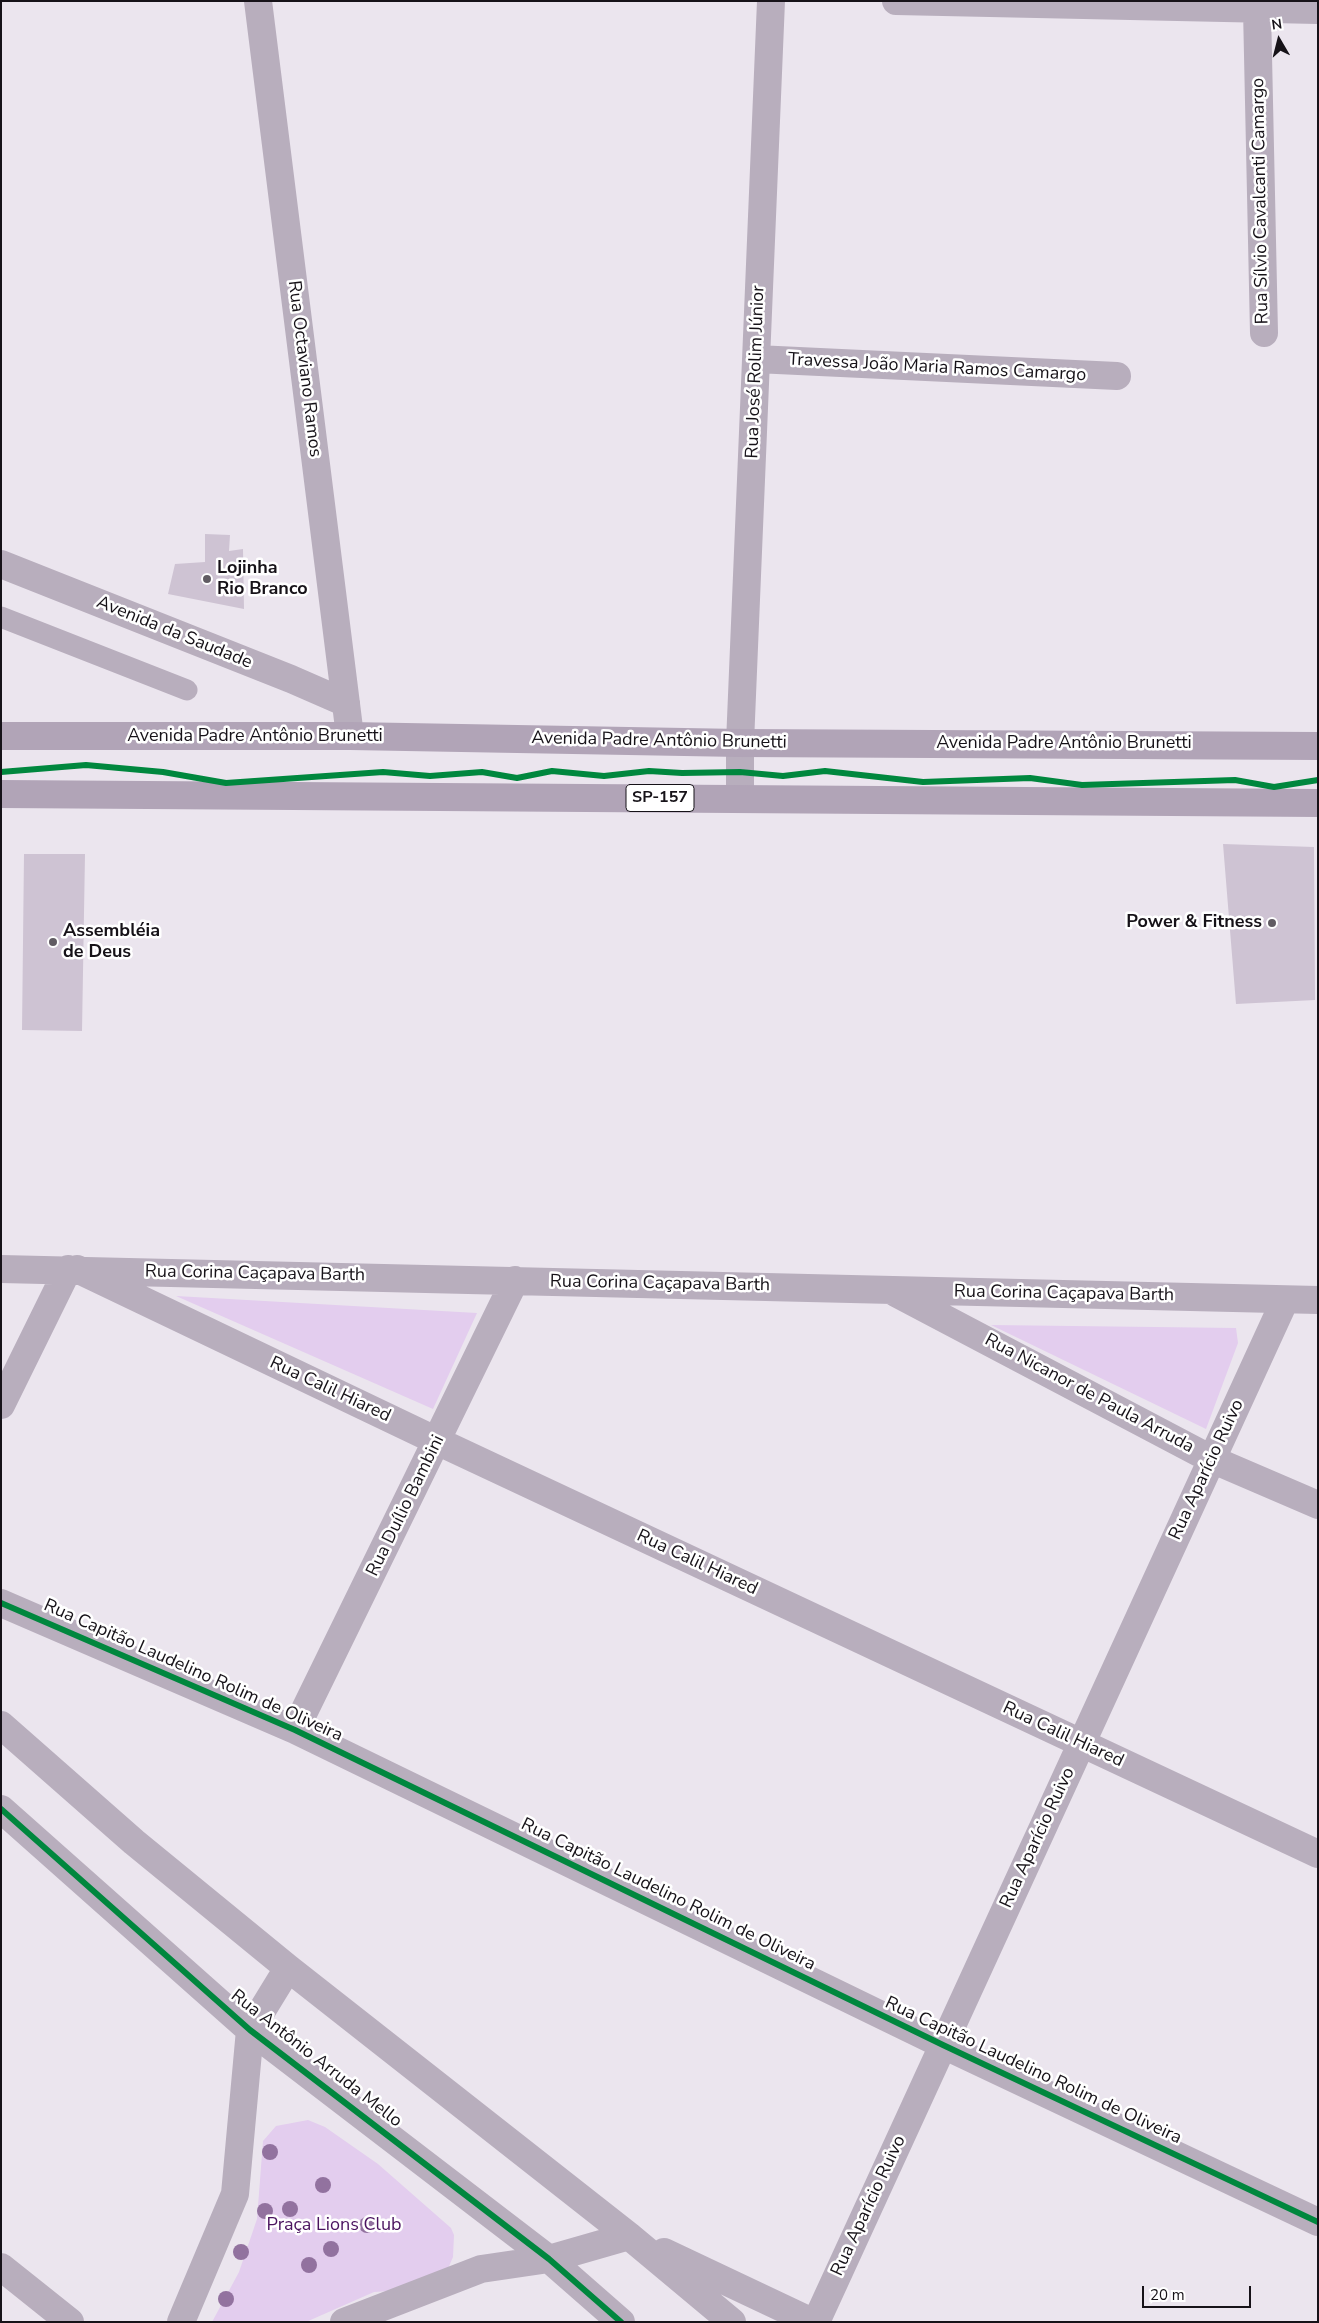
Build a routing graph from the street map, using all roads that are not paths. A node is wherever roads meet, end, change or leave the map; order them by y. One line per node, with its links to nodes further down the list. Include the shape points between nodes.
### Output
1 (258, 1): 13 (street, Rua Octaviano Ramos)
2 (771, 1): 8 (street, Rua José Rolim Júnior)
3 (896, 1): 4 (street)
4 (1086, 3): 5 (street)
5 (1257, 9): 6 (street); 7 (street, Rua Sílvio Cavalcanti Camargo)
6 (1318, 10)
7 (1264, 333)
8 (756, 359): 9 (street, Travessa João Maria Ramos Camargo); 16 (street, Rua José Rolim Júnior)
9 (1117, 376)
10 (1, 564): 13 (street, Avenida da Saudade)
11 (1, 617): 12 (lane)
12 (188, 690)
13 (346, 703): 15 (street, Rua Octaviano Ramos)
14 (1, 736): 15 (main road, Avenida Padre Antônio Brunetti)
15 (350, 736): 16 (main road, Avenida Padre Antônio Brunetti)
16 (740, 743): 17 (main road, Avenida Padre Antônio Brunetti); 19 (street, Rua José Rolim Júnior)
17 (1318, 746)
18 (1, 794): 19 (main road, SP-157)
19 (740, 799): 20 (main road, SP-157)
20 (1318, 803)
21 (1, 1269): 22 (street, Rua Corina Caçapava Barth)
22 (72, 1270): 23 (street, Rua Corina Caçapava Barth); 27 (street); 28 (street, Rua Calil Hiared)
23 (515, 1280): 24 (street, Rua Corina Caçapava Barth); 28 (street, Rua Duílio Bambini)
24 (890, 1290): 25 (street, Rua Corina Caçapava Barth); 29 (street, Rua Nicanor de Paula Arruda)
25 (1285, 1300): 26 (street, Rua Corina Caçapava Barth); 29 (street, Rua Aparício Ruivo)
26 (1318, 1300)
27 (1, 1405)
28 (438, 1441): 33 (street, Rua Duílio Bambini); 34 (street, Rua Calil Hiared)
29 (1212, 1459): 30 (street, Rua Nicanor de Paula Arruda); 34 (street, Rua Aparício Ruivo)
30 (1318, 1504)
31 (1, 1603): 33 (street, Rua Capitão Laudelino Rolim de Oliveira)
32 (1, 1725): 37 (street, via 134,1842)
33 (295, 1730): 39 (street, Rua Capitão Laudelino Rolim de Oliveira)
34 (1081, 1744): 36 (street, Rua Calil Hiared); 39 (street, Rua Aparício Ruivo)
35 (1, 1809): 38 (street, Rua Antônio Arruda Mello)
36 (1318, 1854)
37 (288, 1968): 38 (street); 41 (street)
38 (250, 2030): 42 (street, Rua Antônio Arruda Mello); 45 (street, via 235,2194)
39 (943, 2045): 40 (street, Rua Capitão Laudelino Rolim de Oliveira); 50 (street, Rua Aparício Ruivo)
40 (1318, 2222)
41 (629, 2236): 42 (street); 48 (street); 49 (street)
42 (549, 2258): 46 (street, via 481,2269); 47 (street, Rua Antônio Arruda Mello)
43 (1, 2267): 44 (street)
44 (70, 2322)
45 (181, 2322)
46 (344, 2322)
47 (621, 2322)
48 (732, 2322)
49 (812, 2322)
50 (816, 2322)

